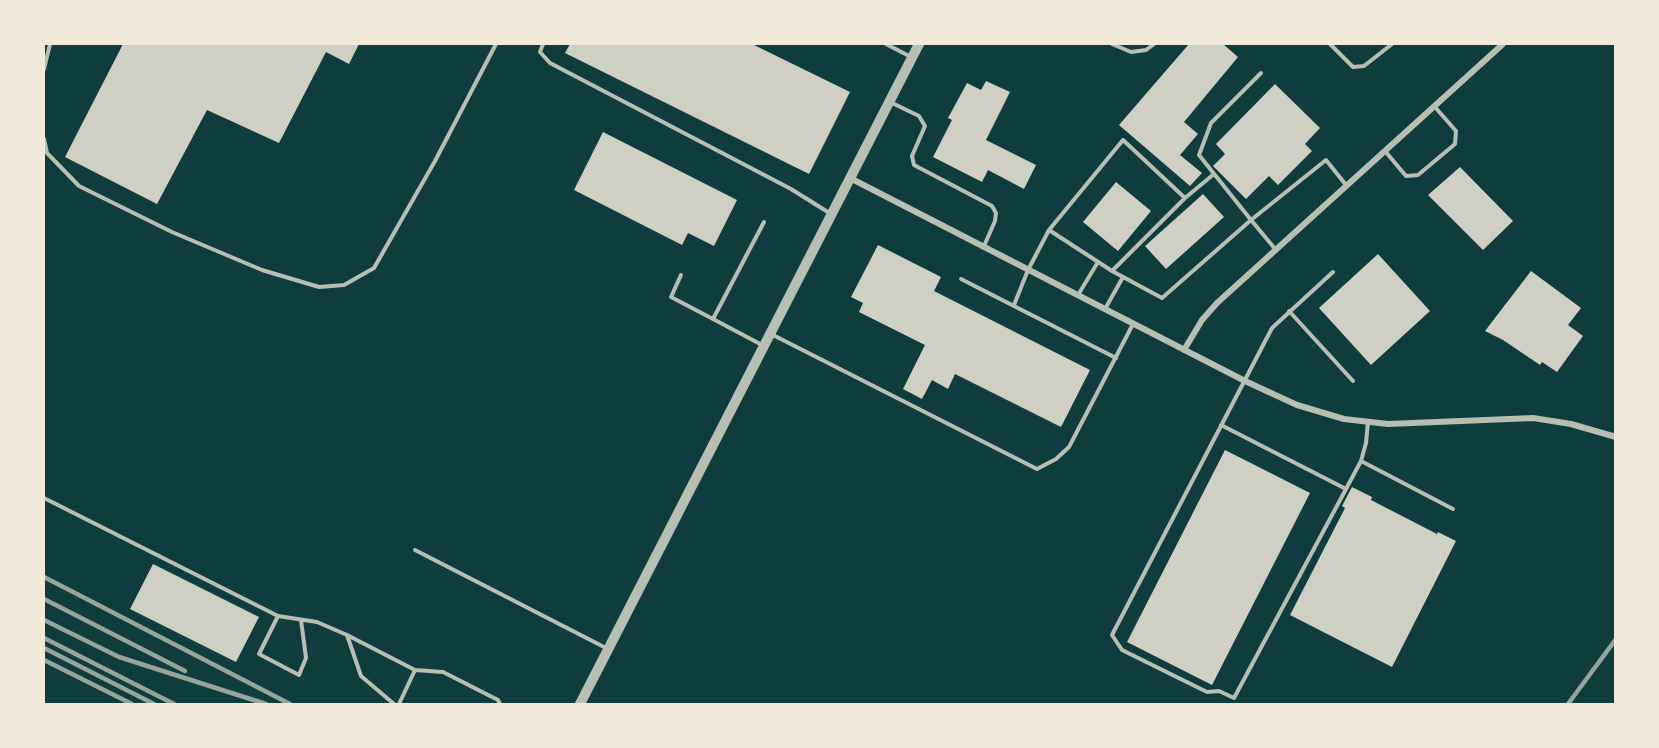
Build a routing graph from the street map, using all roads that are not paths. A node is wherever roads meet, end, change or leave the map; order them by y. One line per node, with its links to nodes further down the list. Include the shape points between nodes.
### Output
1 (50, 44): 12 (lane)
2 (496, 44): 16 (lane, via 374,268 344,285 319,287 262,270 79,186 47,153)
3 (543, 44): 22 (lane, via 540,52 550,63 791,189)
4 (886, 44): 11 (lane)
5 (919, 44): 11 (street)
6 (1112, 44): 7 (lane, via 1131,52 1146,50)
7 (1154, 44)
8 (1330, 44): 9 (lane, via 1353,67 1364,66)
9 (1392, 44)
10 (1503, 44): 15 (street)
11 (912, 57): 14 (street)
12 (44, 69)
13 (1261, 73): 18 (lane, via 1211,123 1199,155)
14 (889, 102): 19 (street); 26 (lane, via 919,116 925,126 912,156 914,165 992,206 995,221)
15 (1434, 106): 17 (street); 17 (lane, via 1456,131 1455,144 1412,176 1406,176)
16 (44, 140)
17 (1385, 151): 20 (street)
18 (1214, 174): 21 (lane); 23 (lane)
19 (850, 178): 22 (street); 26 (street)
20 (1347, 185): 23 (lane, via 1326,160); 27 (street)
21 (1185, 198): 25 (lane, via 1123,140); 30 (lane)
22 (831, 215): 41 (street)
23 (1251, 220): 27 (lane); 33 (lane, via 1162,298)
24 (764, 222): 39 (lane)
25 (1049, 230): 28 (lane); 29 (lane)
26 (984, 247): 29 (street)
27 (1276, 250): 43 (street, via 1209,312)
28 (1098, 262): 30 (lane); 35 (lane)
29 (1028, 270): 35 (street); 36 (lane)
30 (1112, 271): 33 (lane)
31 (1333, 272): 38 (lane)
32 (681, 275): 39 (lane, via 671,297)
33 (1123, 277): 37 (lane)
34 (961, 279): 36 (lane)
35 (1078, 295): 37 (street)
36 (1014, 305): 44 (lane)
37 (1105, 309): 40 (street)
38 (1289, 312): 45 (lane, via 1272,328); 46 (lane)
39 (713, 319): 42 (lane)
40 (1134, 324): 43 (street); 44 (lane)
41 (771, 334): 42 (street); 44 (lane, via 1037,469 1069,447)
42 (764, 346): 58 (street)
43 (1184, 350): 45 (street)
44 (1116, 358)
45 (1245, 381): 47 (street, via 1297,405); 48 (lane)
46 (1353, 381)
47 (1368, 422): 49 (street, via 1533,418); 50 (lane)
48 (1221, 425): 51 (lane); 51 (lane, via 1112,634 1122,650 1207,692 1219,691 1234,698)
49 (1616, 437)
50 (1361, 461): 51 (lane); 53 (lane)
51 (1346, 489)
52 (44, 498): 55 (lane)
53 (1453, 508)
54 (415, 550): 58 (lane)
55 (278, 616): 56 (lane); 56 (lane, via 259,654 299,675 306,658)
56 (301, 620): 57 (lane, via 317,622)
57 (346, 635): 59 (lane); 60 (lane, via 361,676)
58 (609, 650): 63 (street)
59 (415, 670): 61 (lane); 62 (lane, via 443,672 498,700)
60 (394, 705)
61 (399, 705)
62 (500, 705)
63 (580, 705)

